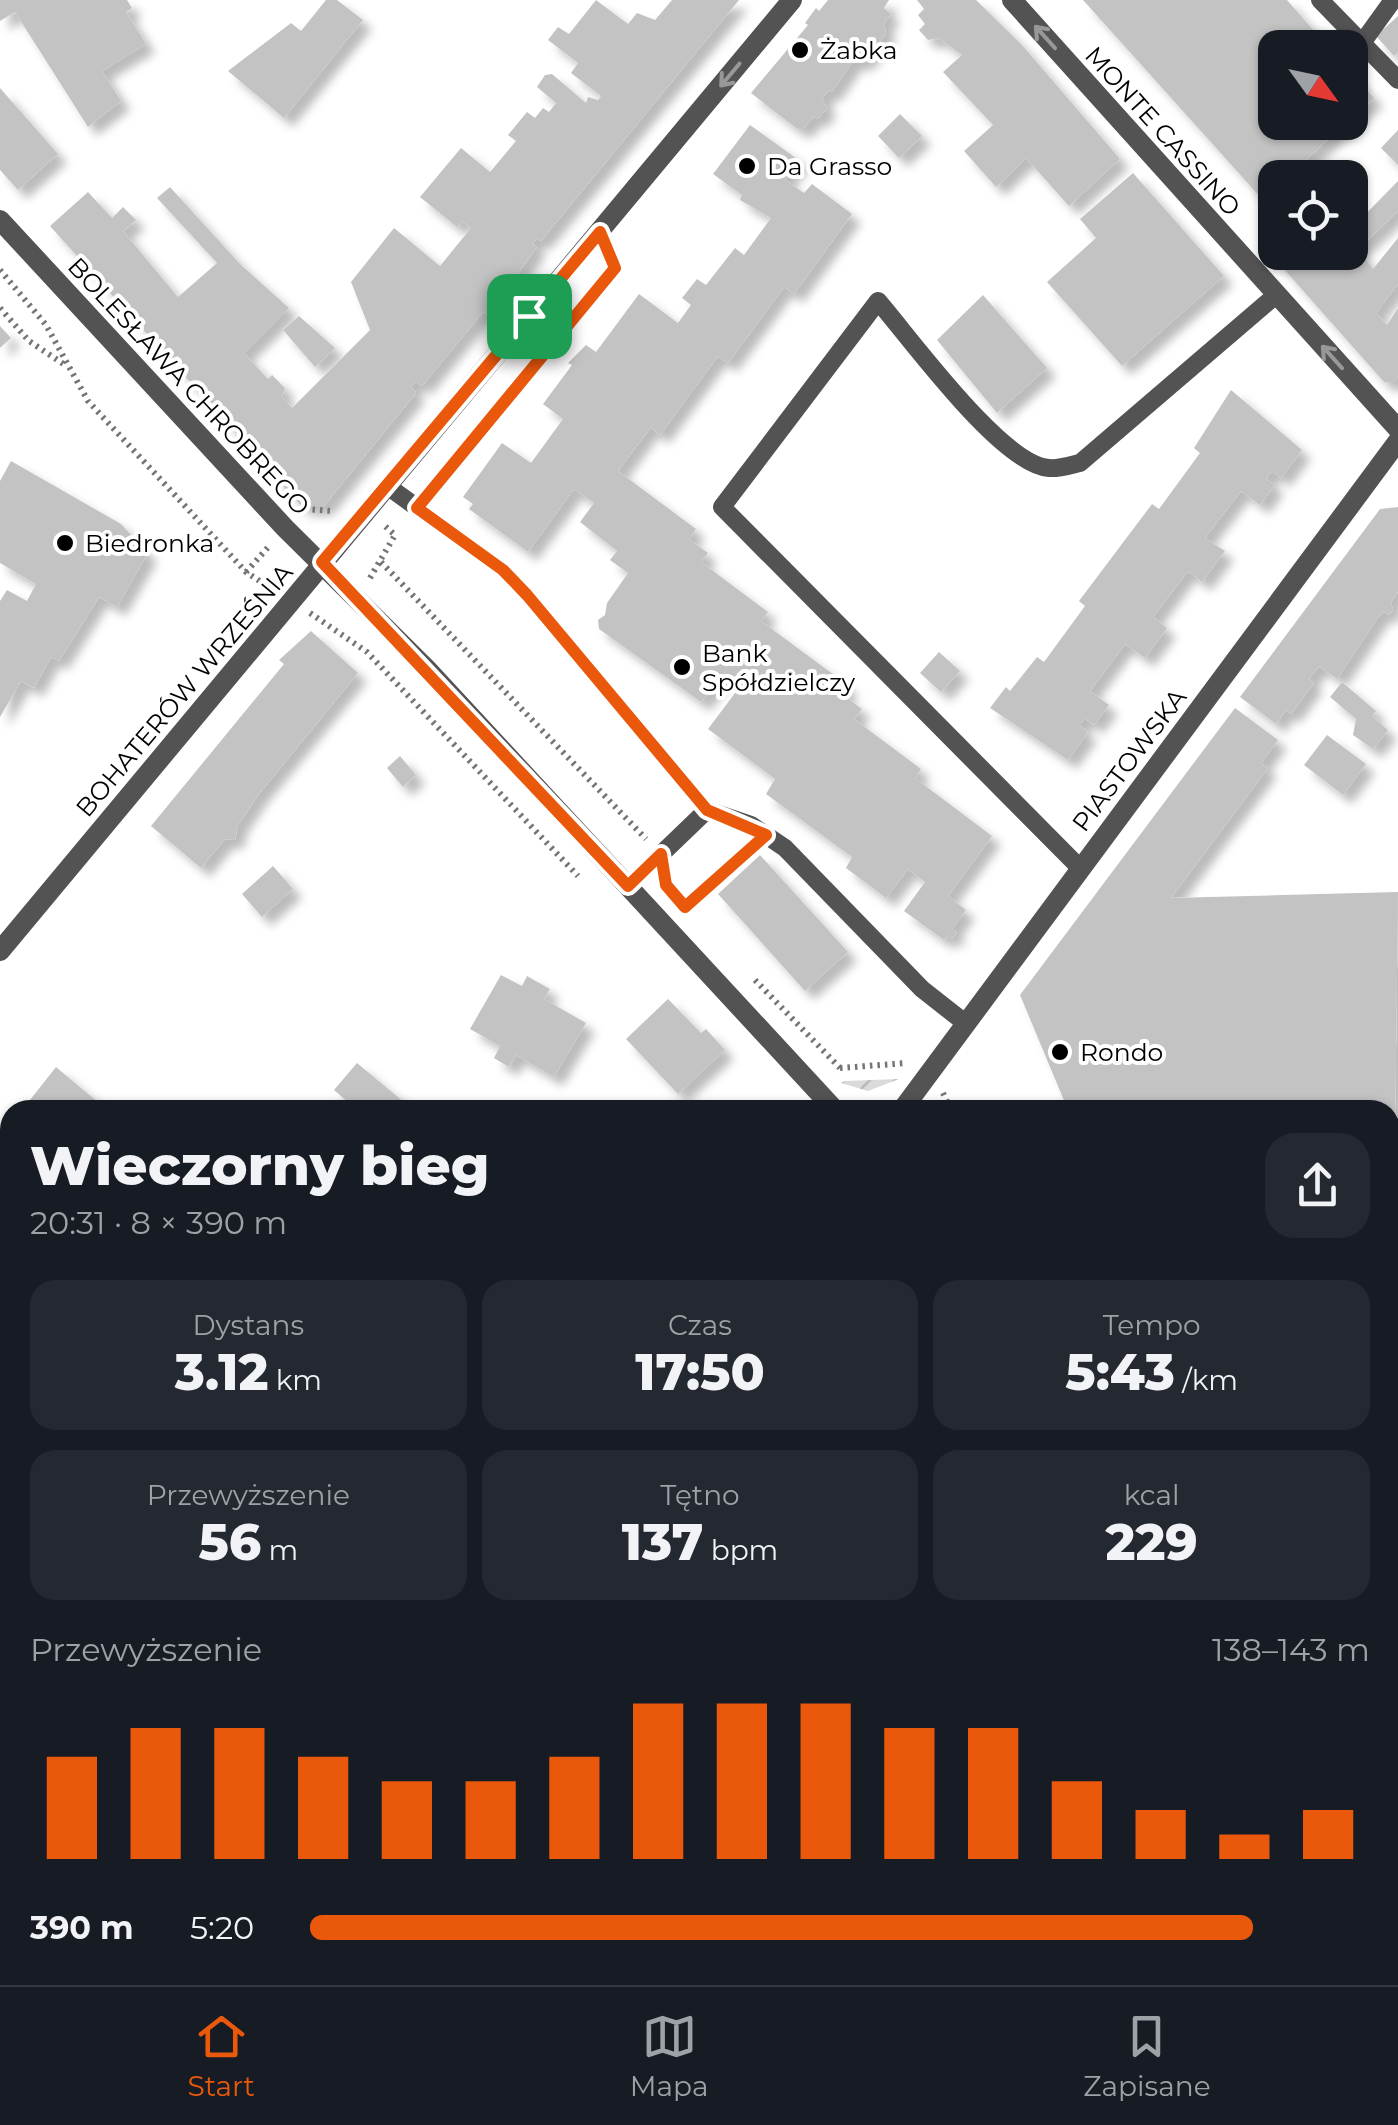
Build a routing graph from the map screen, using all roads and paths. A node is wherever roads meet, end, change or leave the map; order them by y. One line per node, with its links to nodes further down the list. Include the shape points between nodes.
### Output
1 (792, 0): 10 (street, BOHATERÓW WRZEŚNIA, one-way to 10)
2 (1012, 0): 12 (street, MONTE CASSINO, one-way to 2)
3 (1320, 0): 5 (lane)
4 (1393, 0): 6 (lane)
5 (1349, 30)
6 (1368, 35)
7 (1368, 49): 8 (lane)
8 (1398, 80)
9 (0, 220): 20 (street, BOLESŁAWA CHROBREGO)
10 (600, 232): 17 (street, BOHATERÓW WRZEŚNIA); 18 (path, via 615,268)
11 (0, 270): 14 (path, via 46,325)
12 (1276, 294): 15 (street, MONTE CASSINO, one-way to 12); 26 (lane, via 1080,463 1048,468 993,436 878,301 722,507)
13 (0, 308): 14 (path, via 29,341)
14 (66, 366): 22 (path, via 88,400 246,572)
15 (1398, 429)
16 (1398, 441): 26 (street, PIASTOWSKA)
17 (386, 484): 18 (lane); 20 (street, BOHATERÓW WRZEŚNIA)
18 (417, 508): 19 (path); 23 (lane, via 503,570)
19 (395, 534)
20 (322, 562): 22 (street, BOHATERÓW WRZEŚNIA); 28 (street, BOLESŁAWA CHROBREGO)
21 (380, 562): 25 (path)
22 (291, 602): 27 (path, via 367,652); 32 (street, BOHATERÓW WRZEŚNIA)
23 (707, 810): 24 (lane); 25 (lane)
24 (766, 835): 30 (path); 34 (lane)
25 (661, 854): 28 (lane)
26 (1080, 868): 34 (street, PIASTOWSKA)
27 (583, 881)
28 (628, 886): 36 (street, BOLESŁAWA CHROBREGO)
29 (675, 896): 30 (path)
30 (685, 907): 31 (path)
31 (698, 921)
32 (0, 951)
33 (750, 974): 35 (path)
34 (964, 1022): 37 (street, PIASTOWSKA)
35 (840, 1068)
36 (826, 1100)
37 (909, 1100)

